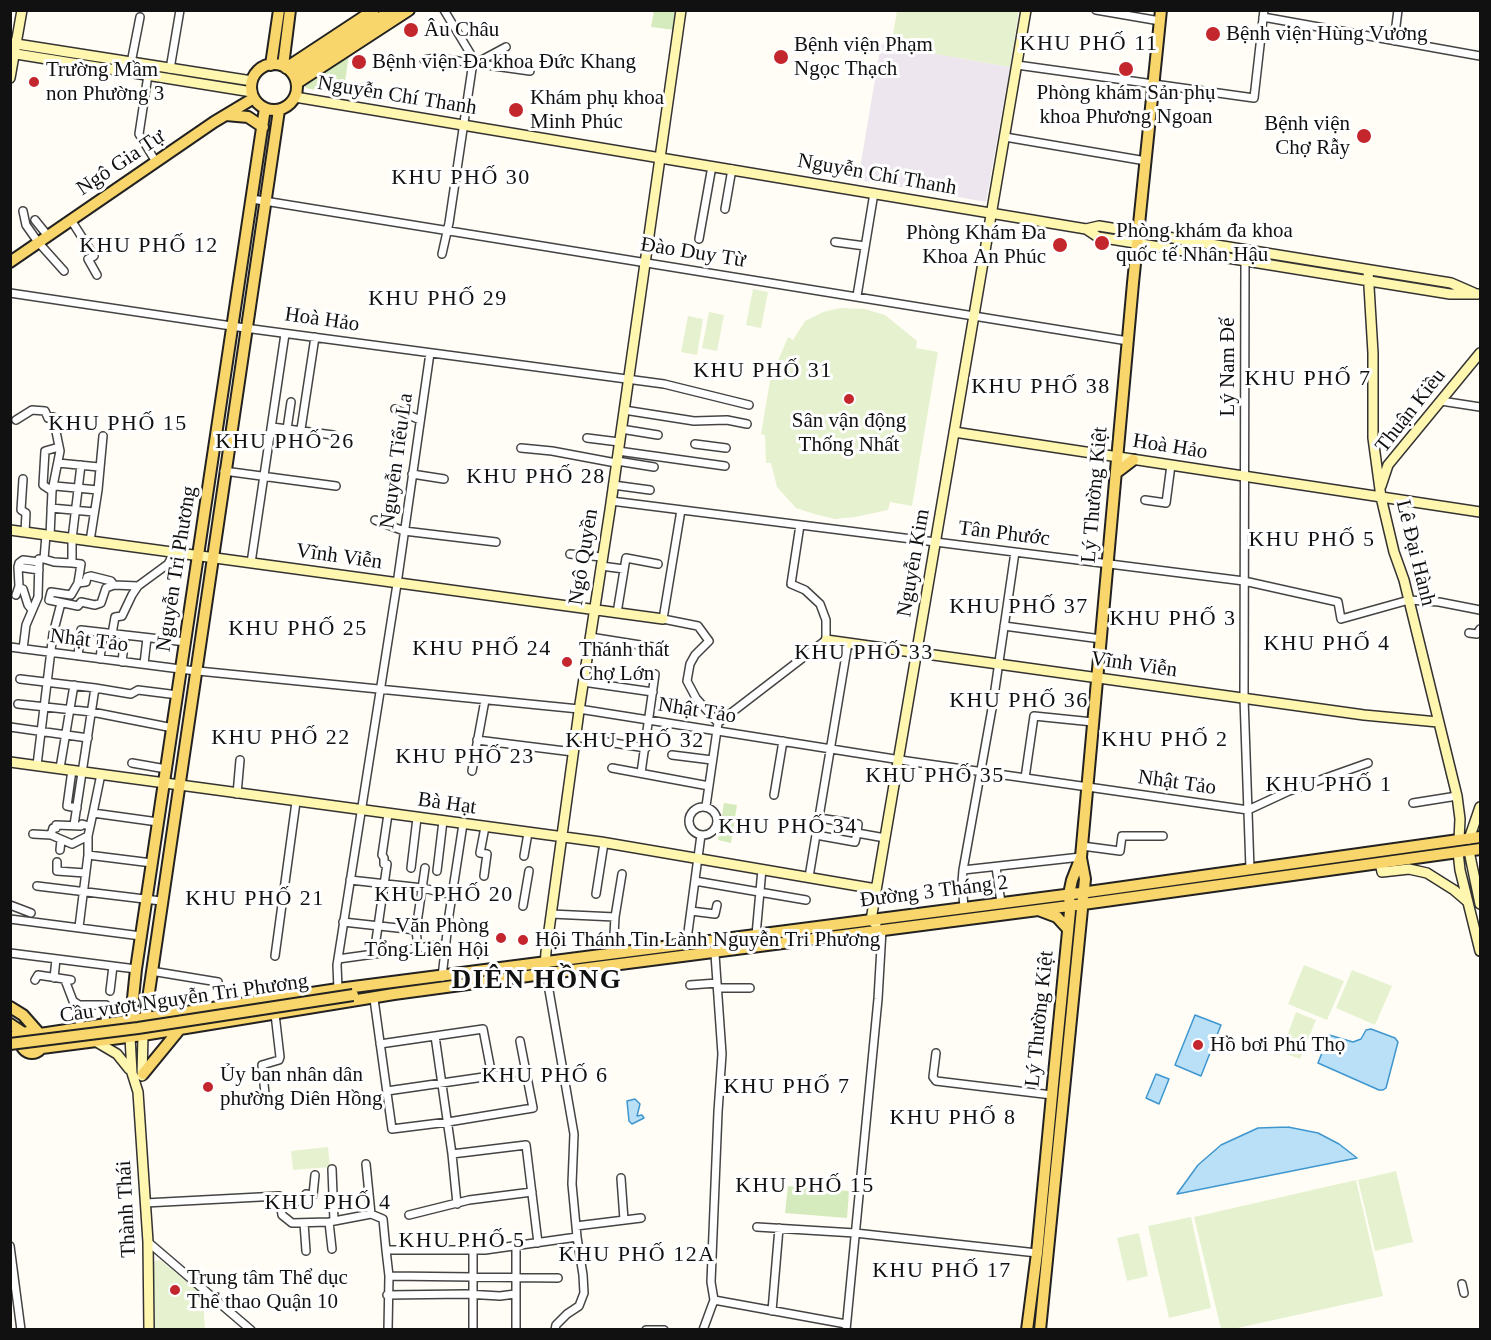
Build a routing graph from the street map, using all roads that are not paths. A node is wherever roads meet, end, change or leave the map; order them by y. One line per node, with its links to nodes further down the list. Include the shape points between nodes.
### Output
1 (22, 10): 18 (street)
2 (180, 10): 25 (street)
3 (279, 10): 23 (main road)
4 (290, 10): 27 (main road)
5 (374, 10): 27 (main road)
6 (392, 10): 27 (main road)
7 (409, 10): 27 (main road)
8 (444, 10): 21 (street)
9 (681, 10): 39 (street, Ngô Quyền)
10 (1026, 10): 24 (street, Nguyễn Kim)
11 (1096, 10): 14 (street)
12 (1398, 10): 16 (street)
13 (1263, 14): 16 (street); 30 (street, via 1254,98)
14 (1160, 16): 30 (main road, Lý Thường Kiệt)
15 (140, 17): 22 (street)
16 (1394, 41): 19 (street)
17 (506, 47): 21 (street, via 485,60)
18 (13, 49): 22 (street); 28 (street); 29 (street)
19 (1480, 56)
20 (423, 60): 21 (street)
21 (473, 62): 26 (street); 36 (street)
22 (131, 63): 25 (street)
23 (271, 65): 27 (main road); 31 (main road, via 259,70)
24 (1017, 65): 30 (street); 38 (street, Nguyễn Kim)
25 (170, 69): 31 (street)
26 (530, 71)
27 (290, 73): 32 (main road)
28 (148, 75): 31 (street); 41 (street, via 139,134)
29 (10, 78)
30 (1153, 84): 40 (main road, Lý Thường Kiệt)
31 (253, 90): 33 (main road); 35 (main road, Ngô Gia Tự)
32 (295, 98): 34 (main road); 36 (street, Nguyễn Chí Thanh)
33 (265, 108): 34 (main road); 37 (main road, Nguyễn Tri Phương)
34 (279, 110): 45 (main road, Nguyễn Tri Phương)
35 (226, 115): 37 (main road, via 248,117); 41 (main road, Ngô Gia Tự)
36 (463, 125): 39 (street, Nguyễn Chí Thanh); 51 (street)
37 (263, 127): 45 (main road, Nguyễn Tri Phương)
38 (1005, 137): 40 (street); 48 (street, Nguyễn Kim)
39 (660, 157): 42 (street, Nguyễn Chí Thanh); 60 (street, Ngô Quyền)
40 (1146, 161): 52 (main road, Lý Thường Kiệt)
41 (156, 162): 50 (main road, Ngô Gia Tự)
42 (712, 166): 43 (street, Nguyễn Chí Thanh); 54 (street)
43 (732, 169): 44 (street, Nguyễn Chí Thanh); 46 (street)
44 (874, 193): 48 (street, Nguyễn Chí Thanh); 56 (street)
45 (258, 200): 51 (street, Đào Duy Từ); 74 (main road, Nguyễn Tri Phương); 75 (main road, Nguyễn Tri Phương)
46 (724, 209)
47 (23, 211): 53 (street, via 26,225)
48 (992, 213): 52 (street, Nguyễn Chí Thanh, via 1086,229 1099,226); 73 (street, Nguyễn Kim)
49 (36, 220): 53 (street)
50 (71, 220): 53 (main road, Ngô Gia Tự); 67 (street, via 94,256 88,259)
51 (448, 230): 58 (street); 60 (street, Đào Duy Từ)
52 (1138, 238): 57 (street); 61 (street); 78 (main road, Lý Thường Kiệt)
53 (43, 239): 62 (main road, Ngô Gia Tự); 64 (street)
54 (699, 239)
55 (836, 242): 56 (street)
56 (865, 246): 72 (street)
57 (1245, 250): 59 (street); 61 (street)
58 (441, 254)
59 (1279, 255): 63 (street); 65 (street)
60 (645, 261): 72 (street, Đào Duy Từ); 81 (street, Ngô Quyền)
61 (1245, 261): 63 (street); 117 (street, Lý Nam Đế)
62 (10, 262)
63 (1277, 266): 68 (street)
64 (64, 270)
65 (1368, 270): 66 (street); 68 (street, Lê Đại Hành)
66 (1386, 273): 69 (street); 71 (street, via 1451,283)
67 (97, 275)
68 (1368, 281): 69 (street); 127 (street, Lê Đại Hành, via 1373,353 1372,438)
69 (1384, 283): 71 (street, via 1450,294)
70 (10, 293): 74 (street, Hoà Hảo)
71 (1477, 294)
72 (857, 296): 73 (street, Đào Duy Từ)
73 (974, 316): 78 (street, Đào Duy Từ); 95 (street, Nguyễn Kim)
74 (233, 326): 75 (street, Hoà Hảo); 113 (main road, Nguyễn Tri Phương)
75 (245, 328): 76 (street, Hoà Hảo); 114 (main road, Nguyễn Tri Phương)
76 (285, 334): 77 (street, Hoà Hảo); 91 (street)
77 (315, 337): 79 (street, Hoà Hảo); 93 (street)
78 (1128, 341): 105 (main road, Lý Thường Kiệt)
79 (430, 353): 81 (street, Hoà Hảo); 89 (street, Nguyễn Tiểu La)
80 (1480, 354): 82 (street, Thuận Kiều)
81 (628, 381): 84 (street, Hoà Hảo, via 664,384); 87 (street, Ngô Quyền)
82 (1441, 401): 85 (street); 127 (street, Thuận Kiều, via 1388,465)
83 (291, 402): 92 (street)
84 (749, 405)
85 (1480, 407)
86 (395, 409): 89 (street)
87 (624, 410): 90 (street, via 694,421); 94 (street, Ngô Quyền)
88 (16, 420): 101 (street, via 32,410 45,411 48,418 53,417)
89 (420, 420): 116 (street, Nguyễn Tiểu La)
90 (747, 424)
91 (272, 427): 92 (street); 118 (street)
92 (287, 429): 93 (street)
93 (301, 429): 96 (street)
94 (621, 429): 97 (street); 104 (street, Ngô Quyền)
95 (954, 432): 105 (street, Hoà Hảo); 144 (street, Nguyễn Kim)
96 (333, 435)
97 (658, 435)
98 (103, 436): 111 (street)
99 (586, 438): 104 (street)
100 (695, 444): 103 (street)
101 (59, 447): 107 (street); 123 (street, via 45,451 43,485)
102 (520, 448): 104 (street)
103 (726, 448)
104 (618, 454): 110 (street, via 657,455); 112 (street); 121 (street, Ngô Quyền)
105 (1117, 457): 106 (street, Hoà Hảo); 115 (main road, Lý Thường Kiệt)
106 (1133, 460): 109 (street, Hoà Hảo); 115 (main road)
107 (58, 463): 108 (street); 123 (street)
108 (81, 465): 111 (street); 124 (street)
109 (1171, 465): 117 (street, Hoà Hảo); 128 (street, via 1166,503)
110 (725, 466)
111 (99, 467): 125 (street)
112 (654, 467)
113 (212, 470): 114 (main road); 148 (main road, Nguyễn Tri Phương)
114 (224, 471): 118 (street); 149 (main road, Nguyễn Tri Phương)
115 (1116, 473): 155 (main road, Lý Thường Kiệt)
116 (412, 474): 120 (street); 138 (street, Nguyễn Tiểu La)
117 (1244, 476): 127 (street, Hoà Hảo); 157 (street, Lý Nam Đế)
118 (264, 477): 122 (street); 153 (street)
119 (23, 479): 139 (street, via 21,510 26,513)
120 (444, 479)
121 (613, 485): 126 (street); 129 (street, Ngô Quyền)
122 (336, 486)
123 (53, 488): 124 (street); 130 (street)
124 (78, 488): 125 (street); 131 (street)
125 (98, 490): 133 (street)
126 (650, 490)
127 (1381, 497): 134 (street, Hoà Hảo); 162 (street, Lê Đại Hành)
128 (1145, 500)
129 (611, 501): 132 (street, Tân Phước); 150 (street, Ngô Quyền)
130 (51, 508): 131 (street); 140 (street)
131 (76, 510): 133 (street); 141 (street)
132 (681, 510): 136 (street, Tân Phước); 168 (street)
133 (94, 512): 142 (street)
134 (1480, 512)
135 (375, 520): 138 (street)
136 (800, 525): 144 (street, Tân Phước); 178 (street, via 791,584 806,590 820,604 826,620)
137 (10, 530): 139 (street, Vĩnh Viễn)
138 (404, 531): 143 (street); 159 (street, Nguyễn Tiểu La)
139 (25, 532): 140 (street, Vĩnh Viễn)
140 (48, 535): 141 (street, Vĩnh Viễn); 151 (street)
141 (72, 539): 142 (street, Vĩnh Viễn); 152 (street)
142 (90, 541): 146 (street, Vĩnh Viễn)
143 (496, 542)
144 (936, 542): 145 (street, Tân Phước); 184 (street, Nguyễn Kim)
145 (1015, 552): 155 (street, Tân Phước); 169 (street)
146 (174, 553): 148 (street, Vĩnh Viễn); 161 (street, via 168,564)
147 (570, 554): 150 (street)
148 (198, 557): 149 (street, Vĩnh Viễn); 179 (main road, Nguyễn Tri Phương)
149 (212, 558): 153 (street, Vĩnh Viễn); 192 (main road, Nguyễn Tri Phương)
150 (602, 562): 156 (street); 165 (street, Ngô Quyền)
151 (41, 563): 152 (street); 164 (street, via 38,597); 164 (street, via 23,560 18,567 17,591 23,589)
152 (72, 563): 158 (street, via 81,564)
153 (250, 563): 159 (street, Vĩnh Viễn)
154 (658, 564): 156 (street, via 626,558)
155 (1108, 564): 157 (street, Tân Phước); 177 (main road, Lý Thường Kiệt)
156 (624, 569): 167 (street)
157 (1244, 581): 162 (street, Tân Phước, via 1338,602 1341,620); 203 (street, Lý Nam Đế)
158 (78, 583): 160 (street, via 91,576); 163 (street, via 71,595 51,592 49,600)
159 (397, 584): 165 (street, Vĩnh Viễn); 200 (street, Nguyễn Tiểu La)
160 (114, 585): 161 (street); 163 (street, via 106,588 101,603)
161 (138, 586): 173 (street, via 122,616 115,617)
162 (1409, 600): 166 (street, Tân Phước); 212 (street, Lê Đại Hành)
163 (61, 603): 185 (street)
164 (32, 610): 183 (street)
165 (594, 610): 167 (street, Vĩnh Viễn); 175 (street, Ngô Quyền)
166 (1480, 610)
167 (617, 613): 168 (street, Vĩnh Viễn)
168 (663, 619): 214 (street, via 698,626 710,641 694,655 687,681)
169 (1004, 626): 177 (street); 190 (street)
170 (1480, 628): 172 (street, via 1477,634)
171 (103, 633): 173 (street); 186 (street, via 81,630); 187 (street)
172 (1469, 633)
173 (112, 634): 174 (street)
174 (125, 635): 176 (street); 188 (street)
175 (590, 637): 182 (street); 197 (street, Ngô Quyền)
176 (147, 638): 179 (street); 189 (street)
177 (1101, 639): 194 (main road, Lý Thường Kiệt)
178 (826, 640): 180 (street, Vĩnh Viễn); 214 (street)
179 (186, 642): 191 (main road, Nguyễn Tri Phương)
180 (848, 643): 184 (street, Vĩnh Viễn); 223 (street)
181 (10, 647): 183 (street, Nhật Tảo)
182 (659, 648)
183 (23, 649): 185 (street, Nhật Tảo)
184 (917, 652): 190 (street, Vĩnh Viễn); 228 (street, Nguyễn Kim)
185 (51, 653): 186 (street, Nhật Tảo); 196 (street)
186 (78, 656): 187 (street, Nhật Tảo)
187 (100, 659): 188 (street, Nhật Tảo)
188 (122, 662): 189 (street, Nhật Tảo)
189 (144, 664): 191 (street, Nhật Tảo)
190 (999, 664): 194 (street, Vĩnh Viễn); 239 (street)
191 (182, 669): 192 (street, Nhật Tảo); 202 (main road, Nguyễn Tri Phương)
192 (195, 670): 200 (street, Nhật Tảo); 244 (main road, Nguyễn Tri Phương)
193 (655, 674): 201 (street)
194 (1098, 678): 203 (street, Vĩnh Viễn); 211 (main road, Lý Thường Kiệt)
195 (20, 679): 196 (street)
196 (47, 682): 198 (street); 206 (street)
197 (583, 682): 201 (street); 208 (street, Ngô Quyền)
198 (74, 685): 199 (street); 207 (street)
199 (95, 687): 202 (street, via 131,694 138,690); 209 (street)
200 (380, 689): 204 (street, Nhật Tảo); 255 (street, Nguyễn Tiểu La)
201 (653, 692): 210 (street)
202 (178, 695): 215 (main road, Nguyễn Tri Phương)
203 (1244, 698): 212 (street, Vĩnh Viễn); 256 (street, Lý Nam Đế)
204 (484, 700): 208 (street, Nhật Tảo); 220 (street)
205 (18, 704): 206 (street)
206 (44, 706): 207 (street); 216 (street)
207 (69, 709): 209 (street); 217 (street)
208 (579, 709): 210 (street, Nhật Tảo); 218 (street, Ngô Quyền)
209 (92, 712): 215 (street); 219 (street)
210 (650, 720): 214 (street, Nhật Tảo); 222 (street)
211 (1093, 722): 242 (street, via 1034,716); 246 (main road, Lý Thường Kiệt)
212 (1438, 722): 249 (street, Lê Đại Hành)
213 (10, 727): 216 (street)
214 (718, 727): 221 (street, Nhật Tảo); 227 (street)
215 (172, 728): 235 (main road, Nguyễn Tri Phương)
216 (41, 732): 217 (street); 232 (street)
217 (65, 735): 219 (street); 233 (street)
218 (575, 737): 222 (street); 224 (street, Ngô Quyền)
219 (88, 738): 237 (street)
220 (477, 740): 224 (street); 238 (street)
221 (783, 741): 223 (street, Nhật Tảo); 248 (street)
222 (646, 748): 240 (street)
223 (831, 749): 228 (street, Nhật Tảo); 260 (street)
224 (573, 752): 276 (street, Ngô Quyền)
225 (672, 755): 227 (street)
226 (240, 760): 247 (street)
227 (712, 760): 245 (street)
228 (898, 760): 239 (street, Nhật Tảo); 277 (street, Nguyễn Kim)
229 (10, 762): 232 (street, Bà Hạt)
230 (132, 763): 235 (street)
231 (1368, 763): 256 (street, Nhật Tảo)
232 (37, 765): 233 (street, Bà Hạt)
233 (60, 768): 236 (street, Bà Hạt)
234 (612, 768): 240 (street)
235 (166, 769): 243 (main road, Nguyễn Tri Phương)
236 (72, 770): 237 (street, Bà Hạt); 254 (street, via 67,806)
237 (83, 771): 241 (street, Bà Hạt); 254 (street)
238 (472, 771)
239 (981, 772): 242 (street, Nhật Tảo); 300 (street)
240 (641, 773): 245 (street)
241 (100, 774): 243 (street, Bà Hạt); 257 (street)
242 (1026, 778): 246 (street, Nhật Tảo)
243 (164, 783): 244 (street, Bà Hạt); 262 (main road, Nguyễn Tri Phương)
244 (178, 785): 247 (street, Bà Hạt); 318 (main road, Nguyễn Tri Phương)
245 (709, 786): 252 (street)
246 (1087, 787): 256 (street, Nhật Tảo); 282 (main road, Lý Thường Kiệt)
247 (237, 794): 250 (street, Bà Hạt)
248 (774, 795)
249 (1456, 796): 251 (street); 275 (street, Lê Đại Hành)
250 (296, 802): 255 (street, Bà Hạt); 351 (street)
251 (1413, 803)
252 (706, 807): 271 (street, via 716,814 717,823 713,831); 271 (street, via 693,810 689,818 693,831)
253 (1480, 807): 275 (street)
254 (77, 808): 264 (street)
255 (360, 810): 258 (street, Bà Hạt); 303 (street, Nguyễn Tiểu La)
256 (1248, 810): 294 (street, Lý Nam Đế)
257 (93, 813): 262 (street); 265 (street)
258 (388, 814): 259 (street, Bà Hạt); 305 (street, via 382,855 386,864)
259 (417, 818): 261 (street, Bà Hạt); 291 (street)
260 (819, 818): 268 (street, via 858,824); 272 (street)
261 (443, 821): 263 (street, Bà Hạt); 296 (street)
262 (158, 822): 288 (main road, Nguyễn Tri Phương)
263 (463, 824): 266 (street, Bà Hạt); 313 (street)
264 (71, 825): 265 (street); 270 (street, via 56,825)
265 (89, 825): 273 (street)
266 (485, 827): 267 (street, Bà Hạt); 301 (street, via 480,853 487,854)
267 (528, 833): 276 (street, Bà Hạt); 285 (street)
268 (857, 833): 272 (street, via 855,842); 277 (street)
269 (33, 834): 270 (street)
270 (51, 835): 278 (street)
271 (701, 835): 286 (street)
272 (816, 835): 302 (street)
273 (88, 836): 278 (street, via 72,844); 284 (street)
274 (1163, 836): 282 (street, via 1122,836 1120,851)
275 (1467, 836): 283 (main road); 294 (main road, Đường 3 Tháng 2)
276 (561, 837): 279 (street, Bà Hạt); 330 (street, Ngô Quyền)
277 (885, 838): 308 (street, Nguyễn Kim)
278 (62, 840): 281 (street)
279 (604, 843): 286 (street, Bà Hạt); 311 (street)
280 (1480, 849): 283 (main road, Đường 3 Tháng 2)
281 (60, 850)
282 (1081, 851): 290 (street); 298 (main road, Lý Thường Kiệt); 312 (main road, Lý Thường Kiệt)
283 (1463, 851): 289 (main road, Đường 3 Tháng 2); 319 (street, via 1460,870); 321 (street)
284 (88, 855): 288 (street); 297 (street)
285 (524, 856)
286 (698, 858): 293 (street, Bà Hạt); 304 (street)
287 (57, 862): 297 (street, via 57,871)
288 (152, 862): 316 (main road, Nguyễn Tri Phương)
289 (1380, 863): 314 (main road, Đường 3 Tháng 2); 319 (street, via 1382,872 1409,869 1427,873)
290 (996, 867): 300 (street); 320 (street)
291 (411, 868)
292 (425, 868): 307 (street)
293 (762, 869): 302 (street, Bà Hạt); 310 (street)
294 (1250, 869): 314 (main road, Đường 3 Tháng 2)
295 (529, 871): 324 (street)
296 (437, 872)
297 (85, 873): 309 (street)
298 (1084, 873): 314 (main road); 315 (main road, Lý Thường Kiệt)
299 (622, 874): 331 (street)
300 (963, 875): 326 (street)
301 (484, 876)
302 (809, 877): 308 (street, Bà Hạt)
303 (350, 880): 305 (street); 335 (street, Nguyễn Tiểu La)
304 (695, 881): 310 (street); 328 (street)
305 (384, 885): 307 (street); 337 (street)
306 (37, 886): 309 (street)
307 (423, 888): 313 (street); 339 (street)
308 (876, 889): 333 (street, Nguyễn Kim)
309 (82, 892): 316 (street); 336 (street)
310 (761, 893): 317 (street); 341 (street)
311 (597, 894)
312 (1069, 894): 315 (main road, Đường 3 Tháng 2); 320 (main road, Đường 3 Tháng 2); 325 (main road, Lý Thường Kiệt)
313 (452, 895): 343 (street)
314 (1098, 896): 315 (main road, Đường 3 Tháng 2); 334 (main road)
315 (1082, 898): 325 (main road, Đường 3 Tháng 2); 334 (main road, Lý Thường Kiệt)
316 (147, 899): 318 (street); 342 (main road, Nguyễn Tri Phương)
317 (806, 900)
318 (161, 901): 357 (main road, Nguyễn Tri Phương)
319 (1468, 902): 347 (street)
320 (1001, 903): 326 (main road, Đường 3 Tháng 2)
321 (1480, 904)
322 (10, 905): 329 (street)
323 (717, 905): 328 (street, via 715,914)
324 (524, 906)
325 (1069, 906): 327 (main road, Đường 3 Tháng 2); 338 (main road, Lý Thường Kiệt)
326 (964, 908): 333 (main road, Đường 3 Tháng 2)
327 (1038, 910): 338 (main road, via 1058,916); 340 (main road, Đường 3 Tháng 2)
328 (691, 911): 346 (street)
329 (31, 913)
330 (551, 914): 331 (street); 355 (street, Ngô Quyền)
331 (615, 917): 349 (street)
332 (10, 919): 336 (street)
333 (871, 920): 340 (street); 341 (main road, Đường 3 Tháng 2)
334 (1080, 920): 451 (main road, Lý Thường Kiệt)
335 (343, 922): 337 (street); 353 (street, Nguyễn Tiểu La)
336 (79, 927): 342 (street)
337 (378, 927): 339 (street); 350 (street)
338 (1068, 929): 396 (main road, Lý Thường Kiệt)
339 (416, 930): 345 (street)
340 (882, 930): 344 (main road, Đường 3 Tháng 2); 417 (street)
341 (756, 935): 344 (main road, Đường 3 Tháng 2)
342 (141, 936): 356 (main road, Nguyễn Tri Phương)
343 (446, 944): 345 (street); 358 (street)
344 (714, 946): 346 (main road, Đường 3 Tháng 2); 363 (street)
345 (418, 948): 350 (street)
346 (686, 950): 349 (main road, Đường 3 Tháng 2); 355 (main road, Đường 3 Tháng 2)
347 (1480, 951)
348 (10, 953): 352 (street)
349 (613, 953): 355 (main road, Đường 3 Tháng 2)
350 (374, 954): 353 (street)
351 (275, 956)
352 (56, 959): 354 (street); 359 (street)
353 (337, 962): 365 (street, Nguyễn Tiểu La)
354 (113, 966): 356 (street); 367 (street)
355 (545, 968): 358 (main road, Đường 3 Tháng 2); 366 (main road, Đường 3 Tháng 2); 414 (street, via 574,1134 572,1184)
356 (136, 969): 374 (main road, Nguyễn Tri Phương)
357 (151, 971): 361 (street); 373 (main road, Nguyễn Tri Phương)
358 (442, 977): 366 (main road, Đường 3 Tháng 2)
359 (54, 978): 360 (street, via 38,975); 370 (street, via 68,980 73,1001)
360 (35, 980)
361 (218, 981)
362 (690, 985): 363 (street)
363 (718, 985): 364 (street); 437 (street, via 722,1054 711,1282)
364 (750, 988)
365 (338, 989): 366 (main road, Đường 3 Tháng 2); 373 (main road, Đường 3 Tháng 2)
366 (393, 989): 368 (main road, Đường 3 Tháng 2); 369 (main road, Đường 3 Tháng 2)
367 (110, 991)
368 (358, 994): 381 (main road, Cầu vượt Nguyễn Tri Phương, bridge, via 138,1028)
369 (375, 1002): 372 (main road, Đường 3 Tháng 2); 386 (street)
370 (79, 1005): 376 (street, via 106,1005); 377 (street)
371 (10, 1007): 379 (main road)
372 (275, 1017): 378 (main road, Đường 3 Tháng 2); 397 (street, via 280,1058 262,1065)
373 (144, 1020): 374 (main road, Đường 3 Tháng 2); 380 (main road, Nguyễn Tri Phương)
374 (130, 1022): 376 (main road, Đường 3 Tháng 2); 383 (main road, Nguyễn Tri Phương)
375 (10, 1024): 381 (main road)
376 (105, 1025): 377 (main road, Đường 3 Tháng 2)
377 (80, 1028): 379 (main road, Đường 3 Tháng 2)
378 (179, 1030): 380 (main road, Đường 3 Tháng 2); 392 (main road)
379 (39, 1033): 381 (main road, Đường 3 Tháng 2, via 31,1031); 387 (main road)
380 (143, 1035): 383 (main road, Đường 3 Tháng 2); 392 (street, Thành Thái)
381 (16, 1036): 388 (main road)
382 (435, 1036): 386 (street); 393 (street, via 483,1029); 394 (street)
383 (130, 1037): 384 (main road, Đường 3 Tháng 2); 392 (street, Thành Thái)
384 (95, 1041): 387 (main road, Đường 3 Tháng 2); 392 (street)
385 (520, 1041): 391 (street)
386 (380, 1044): 395 (street)
387 (42, 1048): 388 (main road, Đường 3 Tháng 2, via 34,1053)
388 (24, 1050): 389 (main road)
389 (10, 1051)
390 (936, 1053): 396 (street, via 936,1081)
391 (525, 1071): 393 (street); 398 (street, via 533,1108)
392 (137, 1073): 406 (street, Thành Thái)
393 (492, 1076): 394 (street)
394 (442, 1084): 395 (street); 398 (street)
395 (387, 1091): 398 (street, via 392,1130)
396 (1052, 1095): 427 (main road, Lý Thường Kiệt)
397 (266, 1103)
398 (448, 1122): 399 (street)
399 (452, 1154): 404 (street, via 526,1145); 407 (street)
400 (366, 1164): 408 (street)
401 (332, 1169): 412 (street)
402 (315, 1175): 405 (street, via 313,1195 306,1194 306,1202)
403 (621, 1178): 411 (street)
404 (532, 1192): 407 (street); 420 (street)
405 (279, 1200): 406 (street, via 279,1196); 413 (street, via 282,1215 292,1223)
406 (145, 1203): 419 (street, Thành Thái)
407 (457, 1204): 409 (street)
408 (371, 1214): 412 (street); 424 (street, via 383,1219)
409 (409, 1215)
410 (642, 1218): 411 (street)
411 (624, 1220): 414 (street)
412 (332, 1221): 413 (street); 423 (street)
413 (304, 1223): 426 (street)
414 (576, 1226): 418 (street)
415 (757, 1227): 416 (street)
416 (779, 1228): 417 (street); 438 (street)
417 (855, 1233): 427 (street); 439 (street)
418 (577, 1237): 420 (street); 446 (street, via 584,1293 579,1306)
419 (148, 1242): 441 (street, Thành Thái); 442 (street)
420 (538, 1243): 422 (street)
421 (10, 1246): 440 (street)
422 (516, 1246): 425 (street); 430 (street)
423 (332, 1249)
424 (386, 1250): 425 (street); 428 (street)
425 (473, 1250): 429 (street)
426 (306, 1251)
427 (1037, 1253): 450 (main road, Lý Thường Kiệt)
428 (389, 1276): 429 (street); 435 (street)
429 (474, 1277): 430 (street); 436 (street)
430 (517, 1278): 431 (street); 434 (street)
431 (558, 1278)
432 (1462, 1284): 433 (street)
433 (1464, 1293)
434 (515, 1294): 436 (street); 445 (street)
435 (387, 1295): 436 (street); 443 (street)
436 (474, 1295): 444 (street)
437 (714, 1300): 438 (street); 449 (street)
438 (772, 1311): 439 (street)
439 (846, 1327)
440 (21, 1329)
441 (149, 1329)
442 (251, 1329)
443 (388, 1329)
444 (473, 1329)
445 (516, 1329)
446 (555, 1329)
447 (646, 1329): 448 (street)
448 (663, 1329)
449 (703, 1329)
450 (1027, 1329)
451 (1040, 1329)

